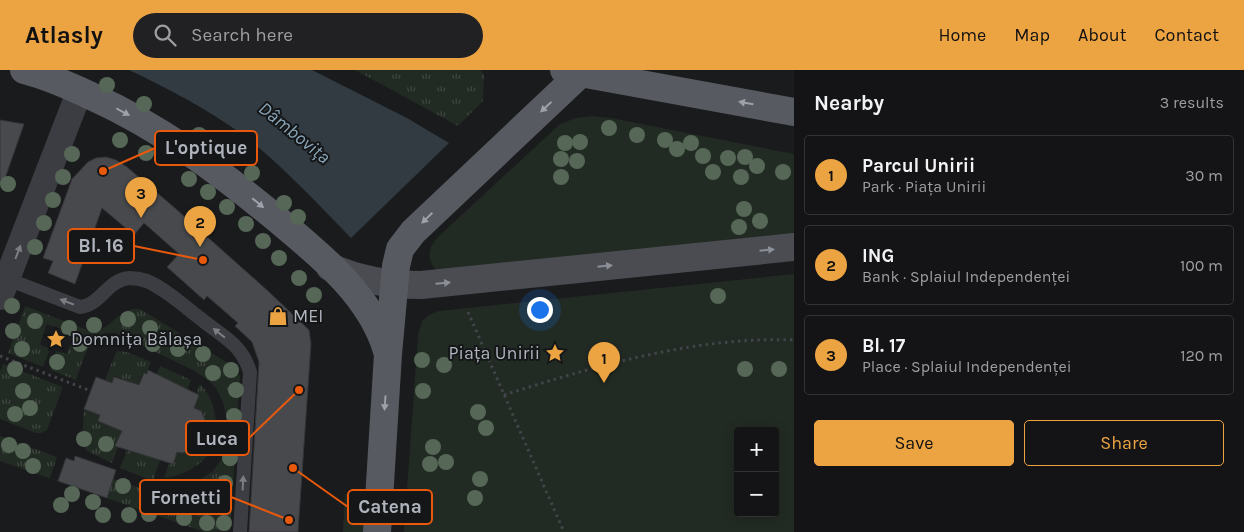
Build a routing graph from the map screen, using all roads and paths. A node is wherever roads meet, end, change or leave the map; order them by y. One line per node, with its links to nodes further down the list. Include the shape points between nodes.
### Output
1 (24, 70): 3 (main road)
2 (573, 72): 4 (main road, one-way to 2); 7 (main road, one-way to 7, via 413,232 400,249)
3 (80, 90): 6 (main road, one-way to 6, via 202,159); 8 (street, one-way to 3)
4 (794, 112)
5 (794, 247): 7 (main road, one-way to 5, via 444,283)
6 (330, 267): 7 (main road, via 358,277); 11 (main road, via 372,315)
7 (395, 284): 11 (main road)
8 (4, 288): 15 (lane, one-way to 8, via 250,372 238,349 169,294 145,280 127,278 118,281 88,306)
9 (468, 312): 14 (path)
10 (794, 340): 14 (path, via 717,343 642,357)
11 (388, 354): 16 (main road, one-way to 16)
12 (0, 356): 13 (path)
13 (91, 391)
14 (504, 394): 17 (path)
15 (240, 532)
16 (377, 532)
17 (564, 532)

